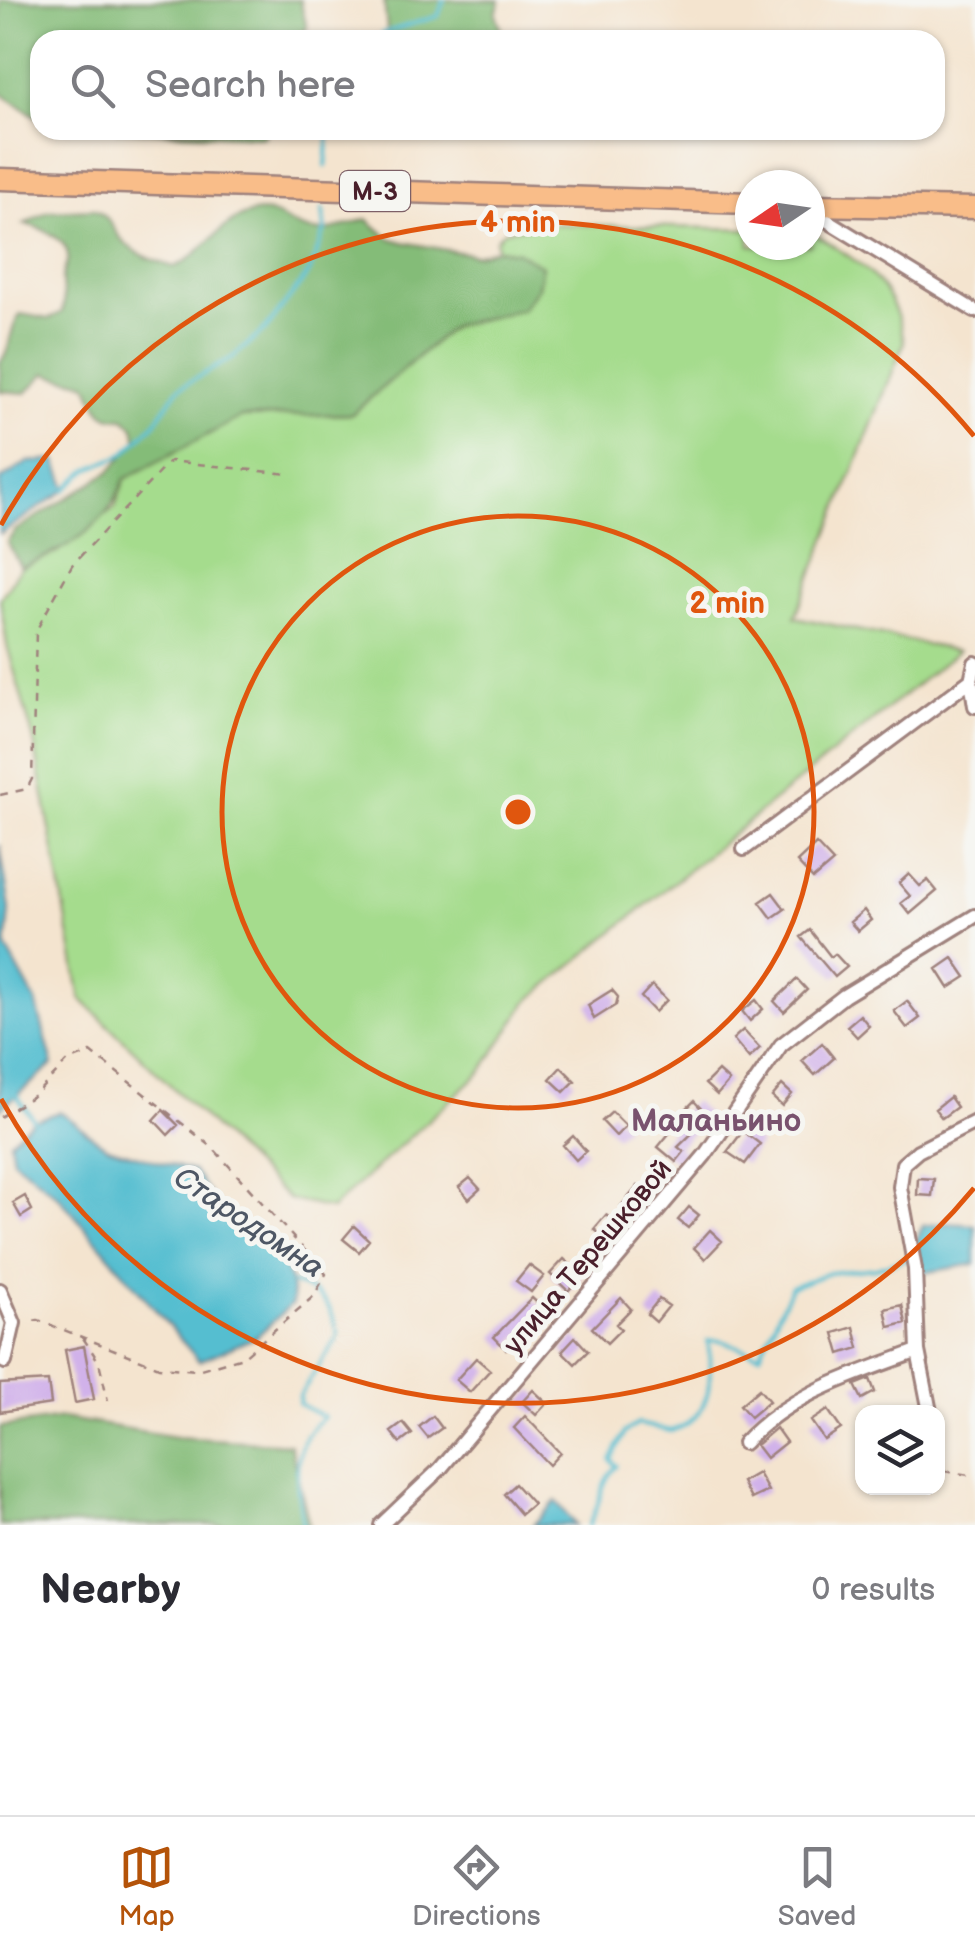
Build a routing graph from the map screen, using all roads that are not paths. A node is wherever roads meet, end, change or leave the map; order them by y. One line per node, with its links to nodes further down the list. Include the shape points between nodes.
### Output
1 (0, 179): 2 (highway, М-3)
2 (735, 203)
3 (825, 208): 4 (highway)
4 (975, 208)
5 (825, 217): 6 (street)
6 (975, 311)
7 (975, 663): 8 (street)
8 (971, 680): 9 (street); 10 (street)
9 (975, 706)
10 (744, 849)
11 (975, 916): 18 (street, улица Терешковой, via 844,996 781,1045 705,1154 440,1469)
12 (975, 1122): 14 (street, via 903,1164)
13 (0, 1290): 15 (street, via 14,1323)
14 (918, 1351): 16 (street); 17 (street, via 820,1387)
15 (5, 1362)
16 (929, 1405)
17 (744, 1443)
18 (381, 1525)

